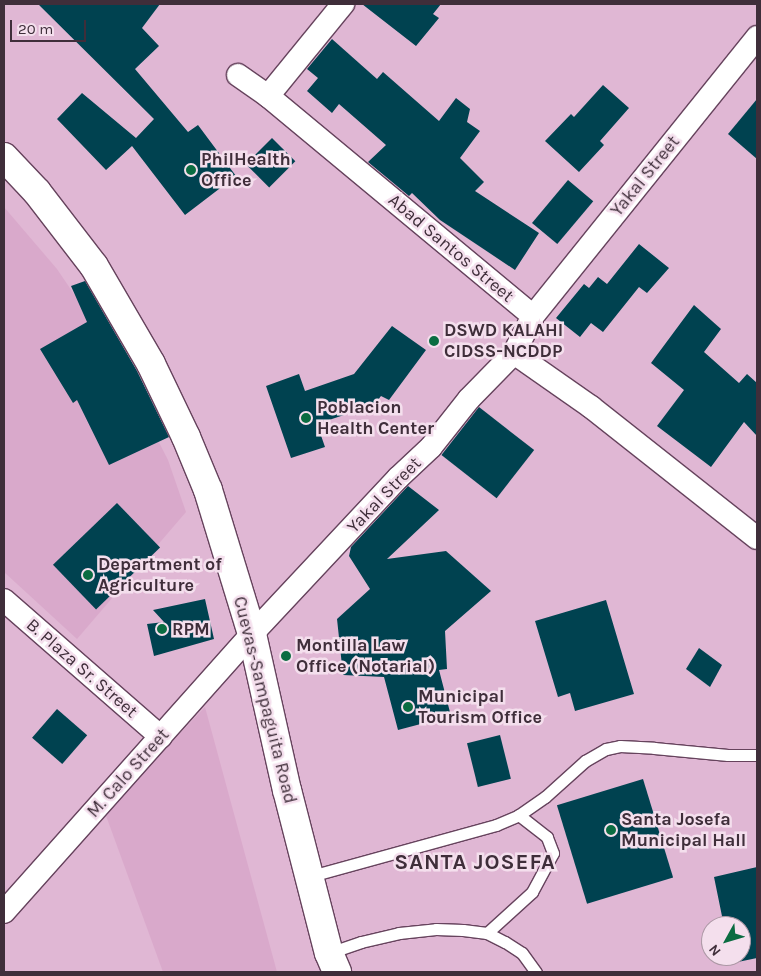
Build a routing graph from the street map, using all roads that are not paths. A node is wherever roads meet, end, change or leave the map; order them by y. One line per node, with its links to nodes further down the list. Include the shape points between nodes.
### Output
1 (343, 4): 4 (street)
2 (757, 37): 6 (street, Yakal Street)
3 (238, 75): 4 (street, Abad Santos Street)
4 (268, 96): 6 (street, Abad Santos Street)
5 (4, 157): 10 (main road, Cuevas-Sampaguita Road, via 37,192 94,266 151,364 208,490)
6 (533, 316): 7 (street)
7 (514, 353): 8 (street, via 591,407); 10 (street, Yakal Street, via 469,399 431,447)
8 (757, 538)
9 (4, 600): 11 (street, B. Plaza Sr. Street)
10 (252, 634): 11 (street, M. Calo Street); 14 (main road, Cuevas-Sampaguita Road)
11 (161, 737): 15 (street, M. Calo Street)
12 (757, 756): 13 (lane, via 620,746 606,749 585,761 545,797)
13 (519, 815): 14 (lane, via 468,834); 16 (lane, via 547,837 553,853 532,892)
14 (310, 876): 17 (main road, Cuevas-Sampaguita Road)
15 (4, 912)
16 (487, 933): 17 (lane, via 436,929 399,933 360,942); 18 (lane, via 522,953)
17 (333, 963)
18 (536, 972)

